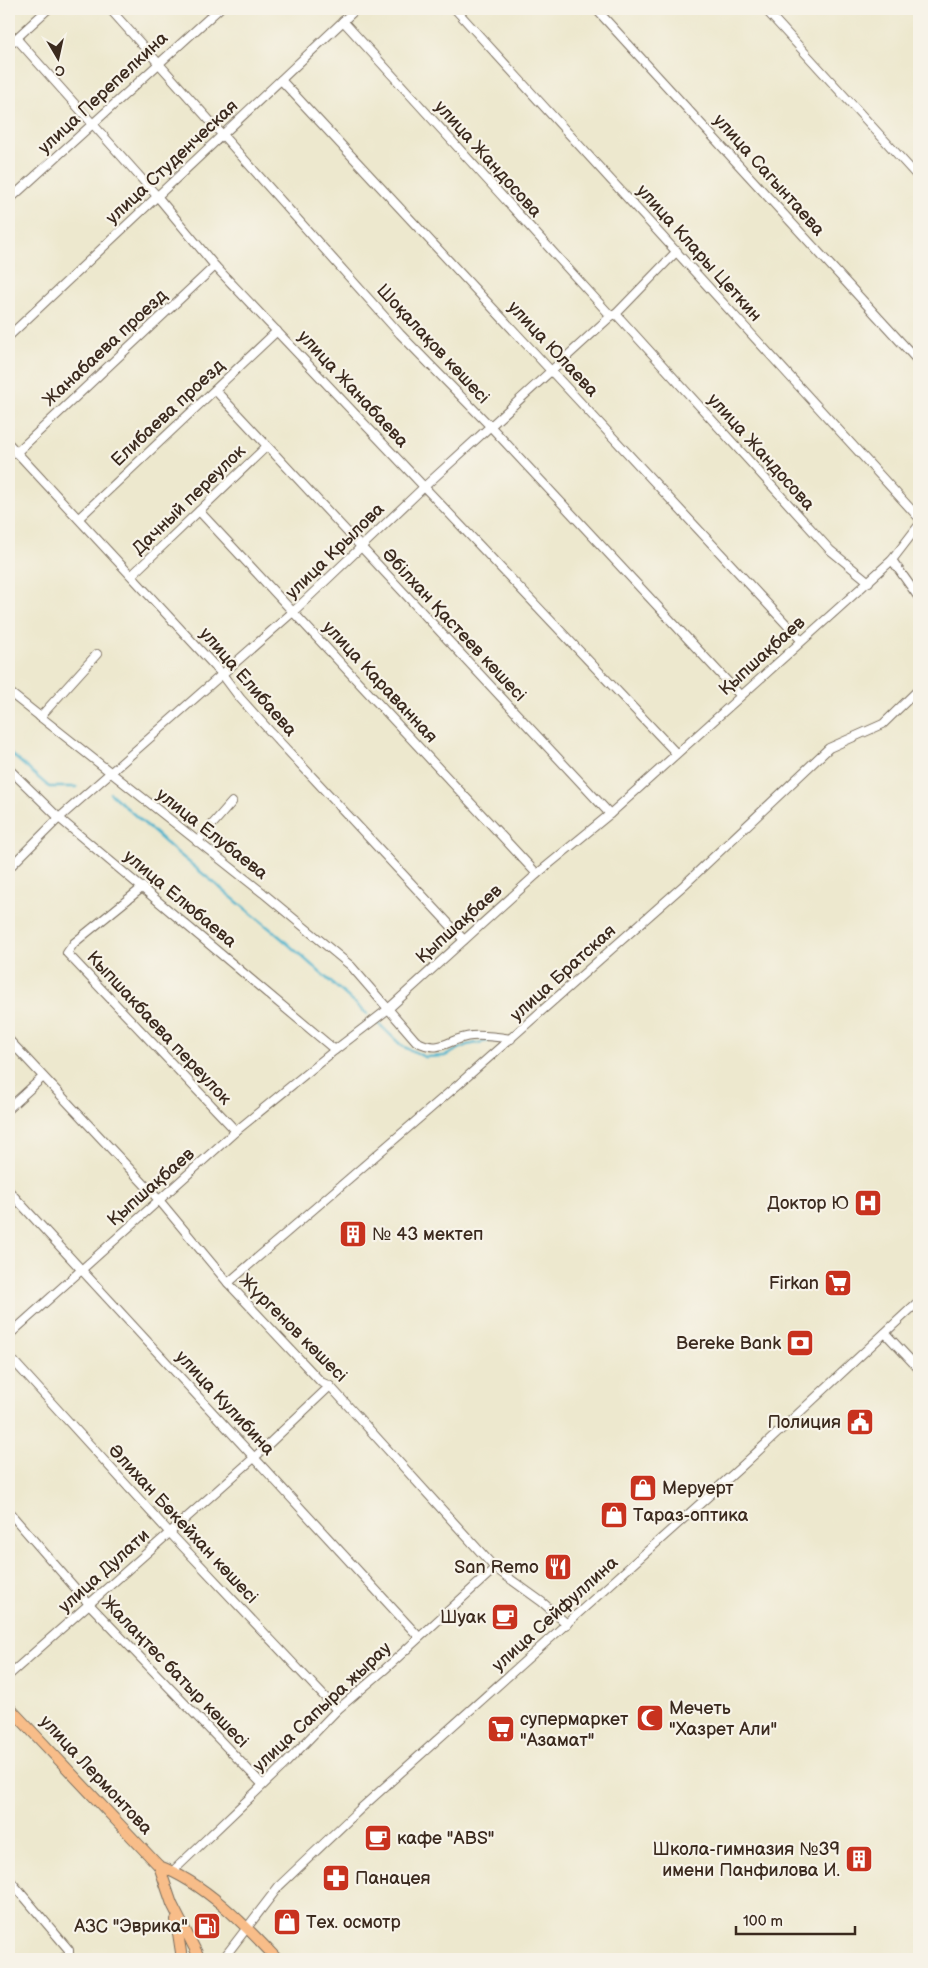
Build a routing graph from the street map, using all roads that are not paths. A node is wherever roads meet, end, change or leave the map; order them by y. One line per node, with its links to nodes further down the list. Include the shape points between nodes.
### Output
1 (110, 9): 11 (street, Шоқалақов көшесі)
2 (218, 9): 11 (street, улица Перепелкина)
3 (356, 9): 8 (street, улица Студенческая)
4 (455, 9): 18 (street, улица Клары Цеткин)
5 (596, 9): 23 (street, улица Сагынтаева)
6 (765, 9): 15 (street)
7 (45, 10): 9 (street)
8 (343, 21): 12 (street, улица Студенческая); 20 (street, улица Жандосова)
9 (16, 38): 10 (street); 13 (street, улица Жанабаева)
10 (9, 45)
11 (159, 63): 13 (street, улица Перепелкина); 14 (street, Шоқалақов көшесі)
12 (281, 80): 14 (street, улица Студенческая); 24 (street, улица Юлаева)
13 (92, 124): 16 (street, улица Жанабаева); 17 (street, улица Перепелкина)
14 (224, 134): 16 (street, улица Студенческая); 26 (street, Шоқалақов көшесі, via 400,334)
15 (918, 173)
16 (157, 196): 19 (street, улица Жанабаева); 22 (street, улица Студенческая)
17 (9, 200)
18 (677, 251): 20 (street, улица Крылова); 33 (street, улица Клары Цеткин)
19 (215, 266): 21 (street, улица Жанабаева); 29 (street, Жанабаева проезд)
20 (614, 315): 24 (street, улица Крылова); 38 (street, улица Жандосова, via 830,550)
21 (277, 331): 25 (street, Елибаева проезд); 30 (street, улица Жанабаева)
22 (9, 336)
23 (919, 362)
24 (553, 371): 26 (street, улица Крылова); 41 (street, улица Юлаева)
25 (215, 390): 28 (street, Әбілхан Қастеев көшесі); 32 (street, Елибаева проезд)
26 (490, 427): 30 (street, улица Крылова); 46 (street, Шоқалақов көшесі)
27 (9, 444): 29 (street, улица Елибаева)
28 (266, 447): 31 (street, Дачный переулок); 35 (street, Әбілхан Қастеев көшесі)
29 (16, 453): 32 (street, улица Елибаева)
30 (424, 487): 35 (street, улица Крылова); 48 (street, улица Жанабаева)
31 (199, 511): 37 (street, Дачный переулок); 40 (street, улица Караванная)
32 (79, 518): 37 (street, улица Елибаева)
33 (919, 518)
34 (919, 525): 36 (street, Қыпшақбаев)
35 (362, 548): 40 (street, улица Крылова); 52 (street, Әбілхан Қастеев көшесі)
36 (892, 560): 38 (street, Қыпшақбаев); 39 (street)
37 (132, 575): 43 (street, улица Елибаева)
38 (869, 582): 41 (street, Қыпшақбаев)
39 (919, 598)
40 (294, 611): 43 (street, улица Крылова); 56 (street, улица Караванная)
41 (801, 640): 46 (street, Қыпшақбаев)
42 (97, 654): 47 (street)
43 (222, 674): 50 (street, улица Крылова); 58 (street, улица Елибаева, via 276,738)
44 (919, 690): 60 (street, улица Братская, via 883,724 829,748 684,885)
45 (9, 692): 47 (street, улица Елубаева)
46 (740, 695): 48 (street, Қыпшақбаев)
47 (40, 717): 50 (street, улица Елубаева)
48 (676, 753): 52 (street, Қыпшақбаев)
49 (9, 769): 53 (street, улица Елюбаева)
50 (110, 774): 53 (street, улица Крылова); 54 (street, улица Елубаева)
51 (232, 802): 54 (street)
52 (610, 814): 56 (street, Қыпшақбаев)
53 (59, 818): 55 (street, улица Крылова); 57 (street, улица Елюбаева)
54 (197, 842): 59 (street, улица Елубаева, via 351,966)
55 (9, 868)
56 (537, 874): 58 (street, Қыпшақбаев)
57 (143, 887): 62 (street, улица Елюбаева); 65 (street, Кыпшакбаева переулок, via 74,943 68,953)
58 (464, 940): 59 (street, Қыпшақбаев)
59 (387, 1010): 60 (street, улица Елубаева, via 416,1041 428,1048 470,1036); 62 (street, Қыпшақбаев)
60 (511, 1039): 69 (street, улица Братская)
61 (9, 1040): 63 (street, Жүргенов көшесі)
62 (334, 1050): 65 (street, Қыпшақбаев)
63 (43, 1077): 64 (street); 67 (street, Жүргенов көшесі)
64 (9, 1108)
65 (236, 1131): 67 (street, Қыпшақбаев)
66 (9, 1191): 68 (street, улица Кулибина)
67 (159, 1200): 68 (street, Қыпшақбаев); 69 (street, Жүргенов көшесі)
68 (81, 1269): 72 (street, Қыпшақбаев); 76 (street, улица Кулибина)
69 (228, 1283): 75 (street, Жүргенов көшесі, via 321,1382)
70 (919, 1301): 71 (street, улица Сейфуллина)
71 (886, 1333): 74 (street); 81 (street, улица Сейфуллина)
72 (9, 1335)
73 (9, 1356): 78 (street, Әлихан Бөкейхан көшесі)
74 (919, 1369)
75 (330, 1386): 76 (street, улица Дулати); 79 (street, Жүргенов көшесі)
76 (255, 1457): 78 (street, улица Дулати); 82 (street, улица Кулибина)
77 (9, 1512): 80 (street, Жалаңтөс батыр көшесі)
78 (170, 1533): 80 (street, улица Дулати); 85 (street, Әлихан Бөкейхан көшесі)
79 (495, 1568): 81 (street, Жүргенов көшесі); 82 (street, улица Сапыра жырау)
80 (89, 1604): 83 (street, улица Дулати); 86 (street, Жалаңтөс батыр көшесі)
81 (567, 1624): 91 (street, улица Сейфуллина, via 279,1886)
82 (419, 1637): 85 (street, улица Сапыра жырау)
83 (9, 1675)
84 (9, 1708): 87 (main road, улица Лермонтова)
85 (337, 1710): 86 (street, улица Сапыра жырау)
86 (262, 1784): 88 (street, улица Сапыра жырау)
87 (159, 1866): 88 (main road); 90 (main road)
88 (173, 1871): 91 (main road)
89 (9, 1879): 92 (street, via 69,1950 69,1956)
90 (172, 1904): 93 (main road); 94 (main road)
91 (247, 1928): 95 (street, улица Сейфуллина); 96 (main road)
92 (61, 1959)
93 (182, 1959)
94 (200, 1959)
95 (222, 1959)
96 (276, 1959)

